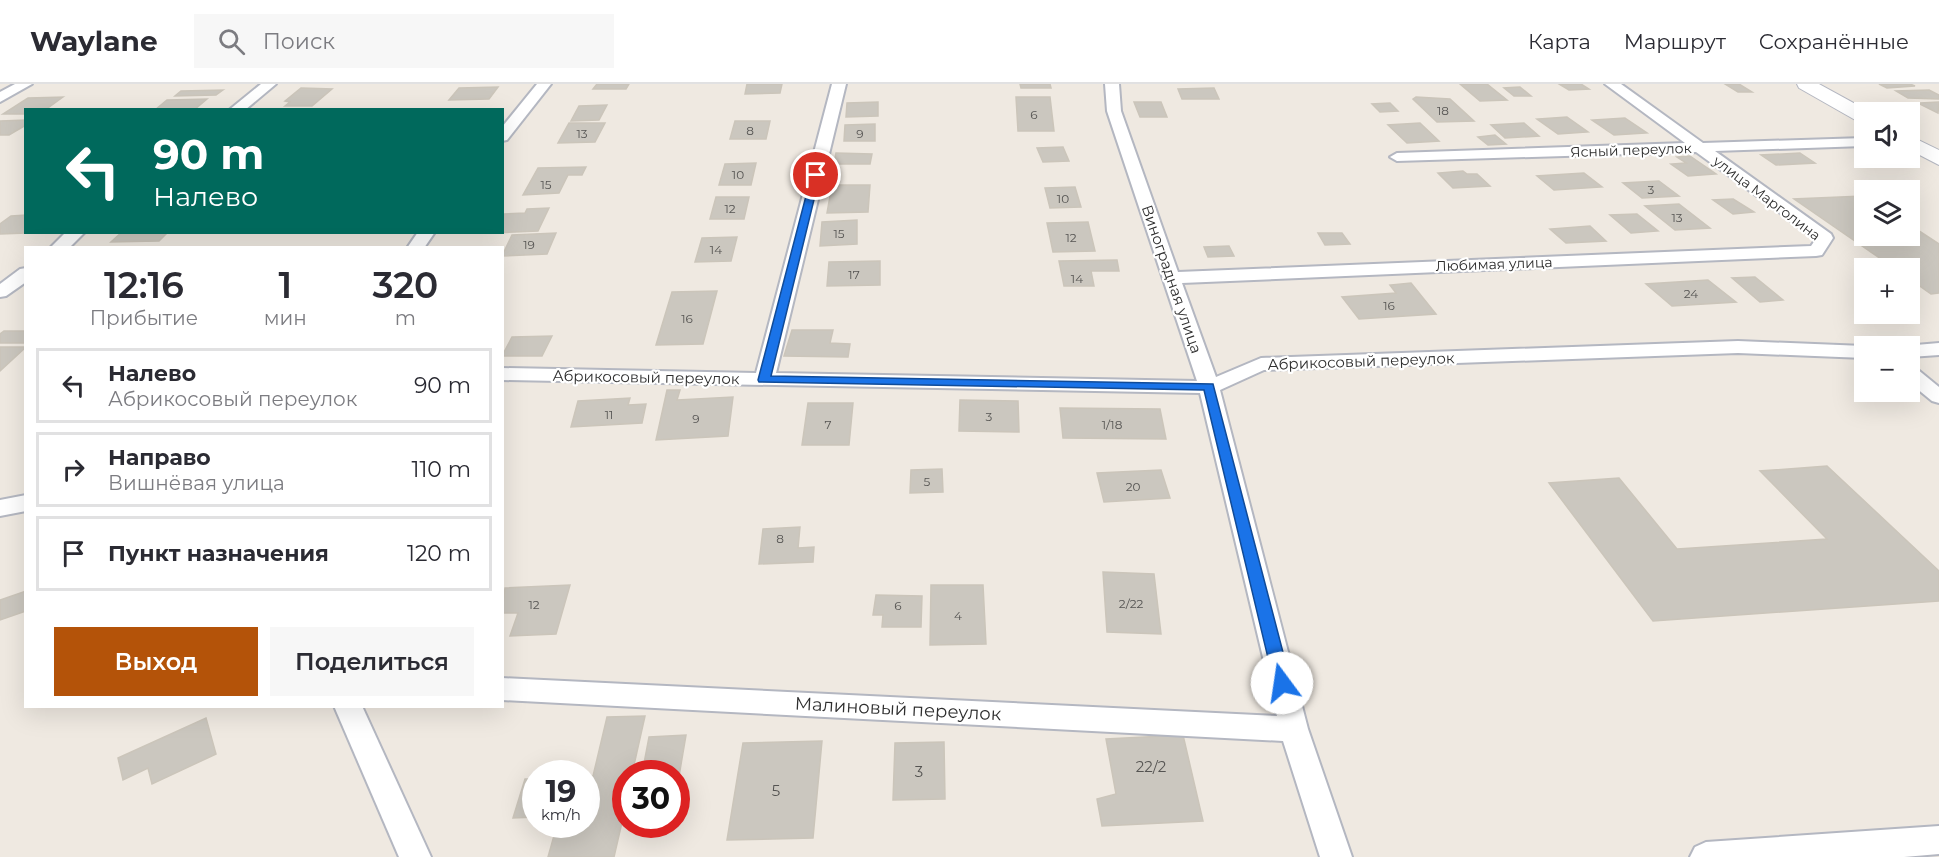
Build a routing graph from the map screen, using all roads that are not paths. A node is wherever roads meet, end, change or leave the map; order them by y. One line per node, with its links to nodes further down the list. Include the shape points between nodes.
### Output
1 (25, 84): 8 (street)
2 (269, 84): 9 (street)
3 (544, 84): 11 (street)
4 (839, 84): 27 (street)
5 (1112, 84): 21 (street, Виноградная улица, via 1114,111)
6 (1612, 84): 13 (street, улица Марголина)
7 (1806, 84): 10 (main road)
8 (0, 98)
9 (239, 108)
10 (1854, 111)
11 (504, 134)
12 (1854, 142): 13 (street, Ясный переулок)
13 (1699, 147): 15 (street, Ясный переулок); 19 (street, улица Марголина, via 1825,238)
14 (1920, 148): 16 (main road)
15 (1397, 157)
16 (1939, 159)
17 (75, 234): 18 (street)
18 (60, 246)
19 (1816, 251): 21 (street, Любимая улица)
20 (24, 274): 22 (street)
21 (1172, 278): 29 (street, Виноградная улица)
22 (0, 292)
23 (1939, 349): 24 (street)
24 (1920, 350)
25 (1854, 352): 29 (street, Абрикосовый переулок, via 1738,347 1261,364)
26 (504, 374): 27 (street, Абрикосовый переулок)
27 (764, 380): 29 (street, Абрикосовый переулок)
28 (1920, 381): 30 (street)
29 (1209, 387): 35 (street, Виноградная улица)
30 (1939, 397)
31 (24, 503): 32 (street)
32 (0, 508)
33 (504, 689): 35 (street, Малиновый переулок)
34 (349, 708): 38 (street)
35 (1294, 729): 37 (street, Виноградная улица)
36 (1939, 840): 39 (street)
37 (1340, 852)
38 (415, 857)
39 (1706, 857)

